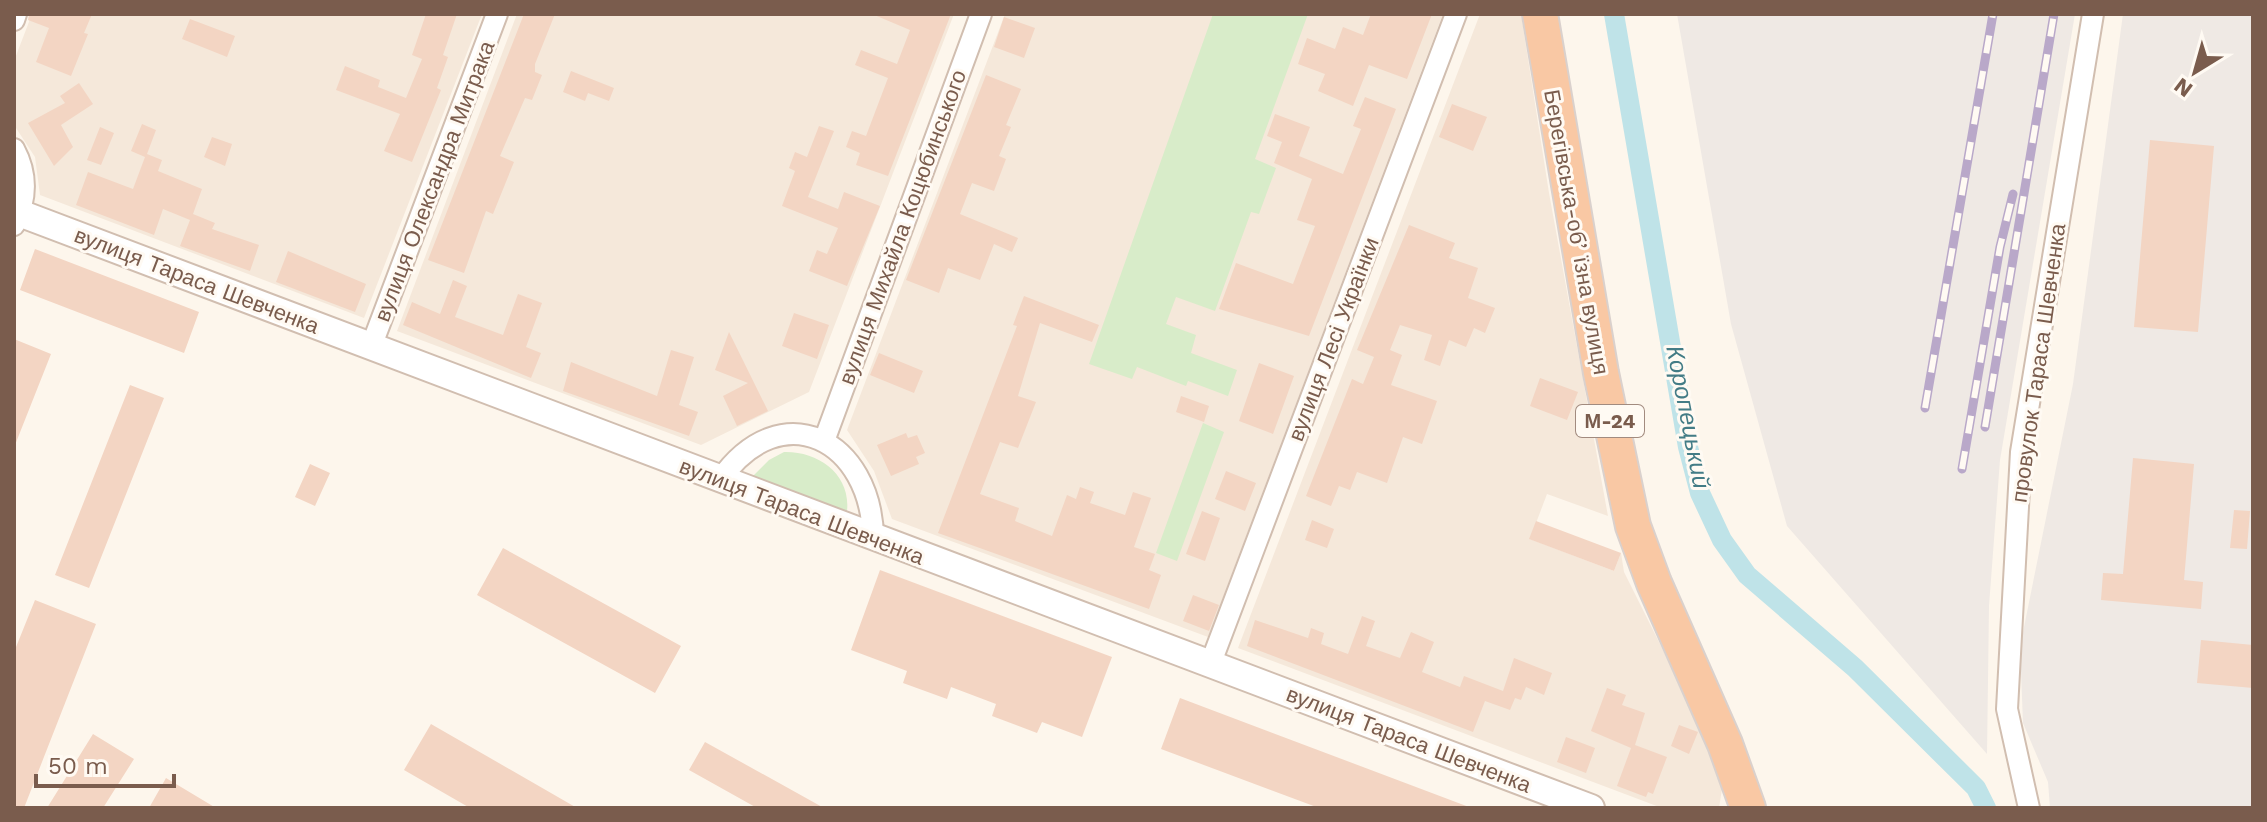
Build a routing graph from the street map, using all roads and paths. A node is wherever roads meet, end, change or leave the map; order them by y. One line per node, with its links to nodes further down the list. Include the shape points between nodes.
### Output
1 (497, 14): 8 (street, вулиця Олександра Митрака)
2 (981, 14): 9 (street, вулиця Михайла Коцюбинського)
3 (1456, 14): 12 (street, вулиця Лесі Українки)
4 (1540, 14): 14 (highway, Берегівська-обʼїзна вулиця / М-24, via 1601,373 1633,526)
5 (2093, 14): 15 (street, провулок Тараса Шевченка, via 2021,452 2007,709)
6 (14, 149): 7 (street, via 25,192)
7 (16, 217): 8 (street, вулиця Тараса Шевченка)
8 (371, 347): 10 (street, вулиця Тараса Шевченка)
9 (824, 441): 10 (street, via 784,434 767,438 732,463); 11 (street, via 859,475 869,495)
10 (720, 480): 11 (street, вулиця Тараса Шевченка)
11 (873, 538): 12 (street, вулиця Тараса Шевченка)
12 (1210, 665): 13 (street, вулиця Тараса Шевченка)
13 (1591, 808)
14 (1748, 808)
15 (2029, 808)

